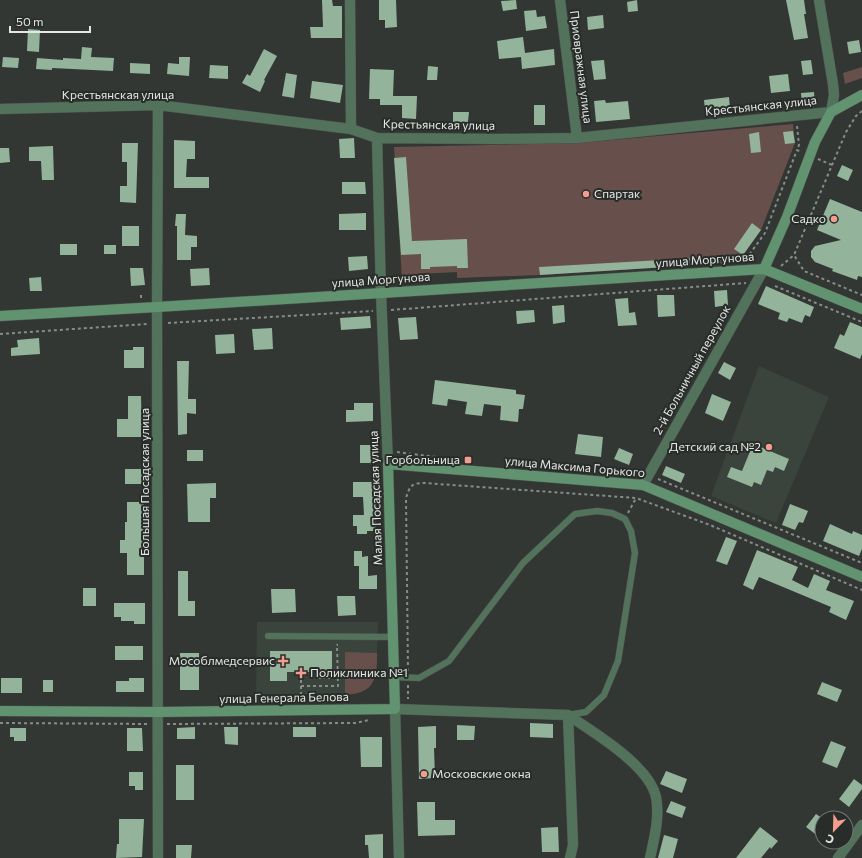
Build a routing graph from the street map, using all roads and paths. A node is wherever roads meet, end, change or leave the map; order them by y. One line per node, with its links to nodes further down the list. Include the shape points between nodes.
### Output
1 (350, 0): 9 (street)
2 (560, 0): 11 (street, Приовражная улица)
3 (820, 0): 8 (street, via 833,84)
4 (862, 95): 8 (main road)
5 (158, 105): 6 (street, Крестьянская улица); 9 (street, Крестьянская улица); 19 (street, Большая Посадская улица)
6 (0, 109)
7 (862, 111): 18 (path, via 846,132 794,255 804,271)
8 (831, 112): 11 (street, Крестьянская улица); 13 (main road, via 815,142)
9 (351, 129): 10 (street, Крестьянская улица)
10 (377, 138): 11 (street, Крестьянская улица); 17 (street, Малая Посадская улица)
11 (577, 138)
12 (797, 150): 14 (path, via 765,233 746,260)
13 (764, 269): 14 (main road, улица Моргунова); 20 (main road); 25 (street, 2-й Больничный переулок)
14 (746, 270): 15 (path); 17 (main road, улица Моргунова)
15 (746, 283)
16 (771, 284): 22 (path)
17 (381, 293): 19 (main road, улица Моргунова); 23 (street, Малая Посадская улица)
18 (862, 295)
19 (157, 307): 21 (main road, улица Моргунова); 41 (street, Большая Посадская улица)
20 (862, 309)
21 (0, 316)
22 (862, 322)
23 (388, 464): 25 (main road, улица Максима Горького); 32 (main road, Малая Посадская улица)
24 (654, 477): 28 (path)
25 (643, 484): 29 (main road, улица Максима Горького)
26 (636, 498): 27 (path); 30 (path); 36 (path, via 415,483 410,487 406,498)
27 (625, 519): 36 (lane, via 597,511 575,514 523,563 449,661 419,678); 42 (lane, via 631,531 635,553 618,661 604,695 586,712)
28 (862, 562)
29 (862, 577)
30 (862, 590)
31 (268, 636): 32 (lane)
32 (393, 637): 35 (main road, Малая Посадская улица)
33 (344, 645): 37 (path, via 337,645 338,686)
34 (301, 672): 37 (path)
35 (394, 677): 36 (lane); 38 (main road, Малая Посадская улица)
36 (408, 677): 38 (path, via 408,700)
37 (301, 686): 39 (path)
38 (399, 709): 39 (main road, улица Генерала Белова); 42 (street, улица Генерала Белова); 49 (street, Малая Посадская улица)
39 (300, 710): 41 (main road, улица Генерала Белова); 45 (path)
40 (0, 711): 41 (main road, улица Генерала Белова)
41 (158, 712): 46 (street, Большая Посадская улица)
42 (568, 715): 50 (street, via 573,845); 51 (street, via 624,754 646,776 656,796 657,820)
43 (375, 719): 45 (path, via 355,723)
44 (0, 723): 46 (path)
45 (300, 723): 46 (path)
46 (158, 724): 48 (street, Большая Посадская улица)
47 (862, 825): 52 (street)
48 (158, 858)
49 (399, 858)
50 (570, 858)
51 (650, 858)
52 (838, 858)

